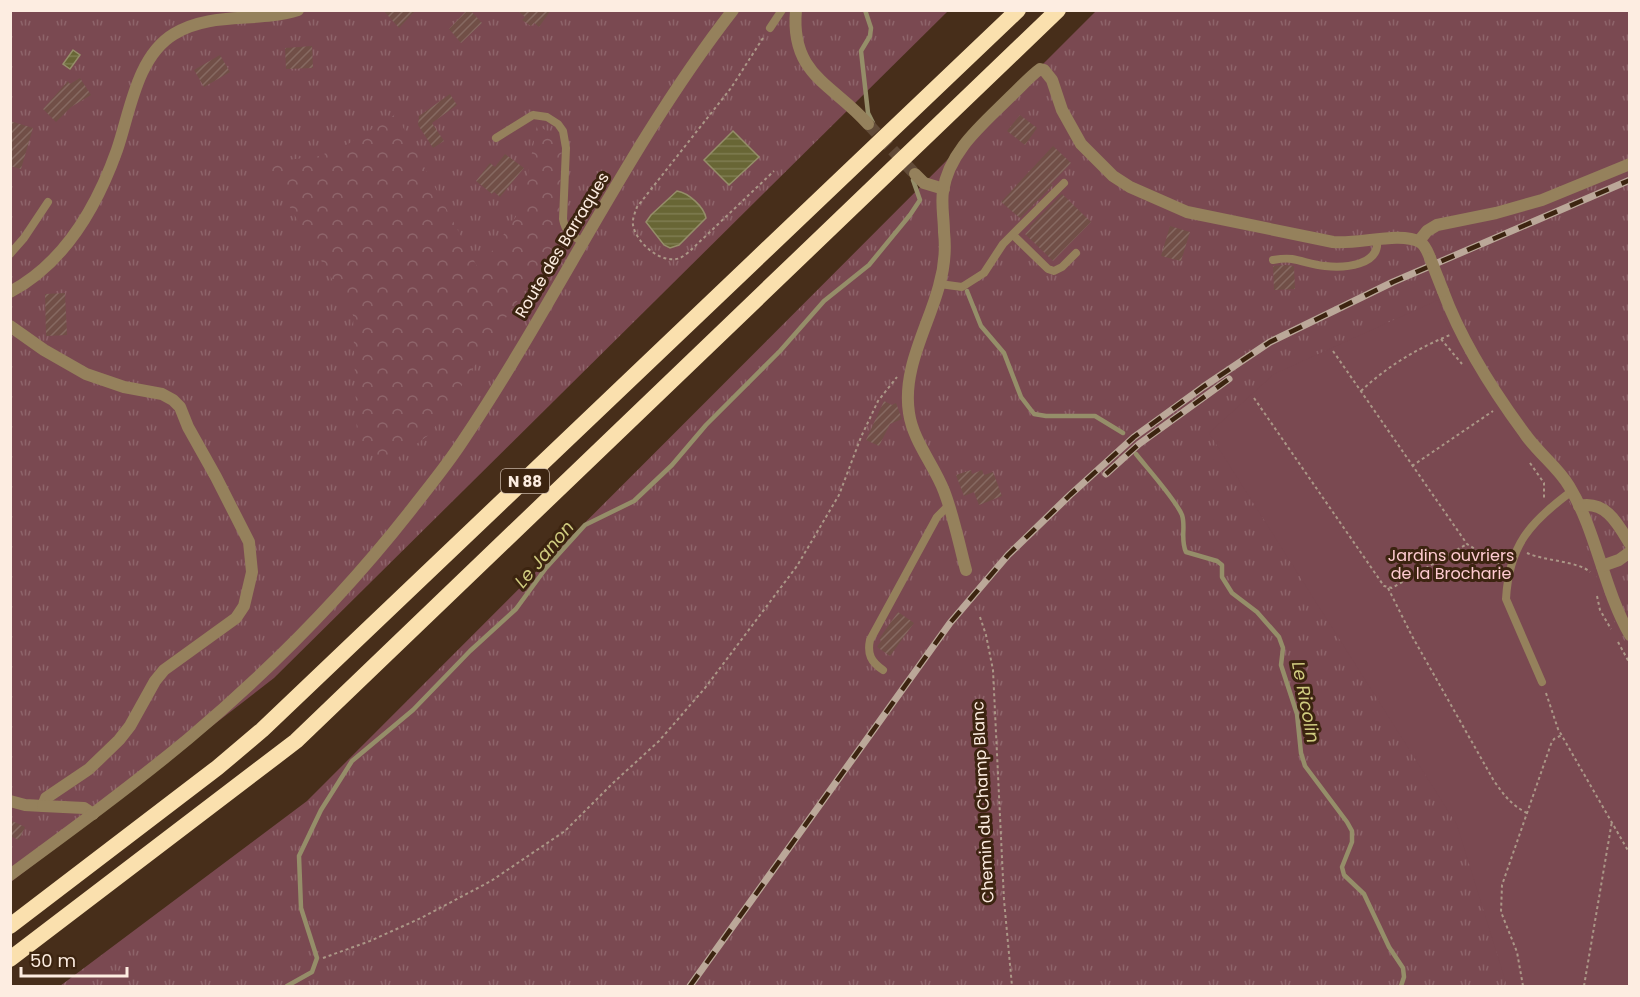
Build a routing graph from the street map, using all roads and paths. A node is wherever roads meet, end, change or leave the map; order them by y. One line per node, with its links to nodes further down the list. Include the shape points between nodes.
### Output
1 (298, 10): 24 (street, via 275,16 203,22 177,32 163,43 145,69 102,188 83,222 36,277)
2 (733, 10): 19 (street, Route des Barraques, via 664,106)
3 (782, 10): 7 (lane)
4 (796, 10): 8 (street, via 795,25 804,62 815,77)
5 (1018, 10): 59 (highway, N 88, via 270,722 217,768)
6 (1058, 10): 61 (highway, N 88, via 296,741)
7 (770, 28): 11 (path, via 731,88 637,207 633,227 638,238 658,255 680,258)
8 (868, 124)
9 (496, 138): 19 (lane, via 532,115 547,117 564,130 564,227)
10 (1629, 164): 18 (street, via 1542,200 1437,225)
11 (774, 171)
12 (915, 174): 14 (street, via 924,183)
13 (1064, 183): 16 (lane)
14 (944, 189): 17 (street, via 954,159 965,142 1036,72 1044,69 1081,144 1130,187 1200,215 1333,242); 23 (street)
15 (48, 202): 21 (lane)
16 (1013, 235): 20 (lane, via 1054,272); 23 (lane, via 978,278 962,286)
17 (1377, 240): 18 (street); 22 (lane, via 1372,257 1347,266)
18 (1419, 241): 33 (street, bridge, via 1464,340 1519,426)
19 (583, 242): 55 (street, Route des Barraques, via 467,435 342,594 235,698)
20 (1076, 252)
21 (10, 254)
22 (1273, 260)
23 (940, 284): 28 (street)
24 (10, 292)
25 (10, 326): 53 (street, via 86,374 173,400 249,542 252,556 250,585 236,618 164,670 119,740 89,769 46,798)
26 (1450, 335): 29 (path, via 1408,356)
27 (1333, 351): 29 (path)
28 (913, 366): 34 (street, via 909,413); 60 (path, via 906,367 884,391 839,495 797,567 705,688 659,741 565,831 500,875 401,927)
29 (1360, 392): 32 (path)
30 (1254, 398): 44 (path)
31 (1493, 411): 32 (path)
32 (1412, 466): 36 (path)
33 (1572, 491): 35 (street); 38 (lane, via 1531,525)
34 (949, 505): 42 (street); 49 (lane, via 937,517 870,640 872,661)
35 (1579, 506): 37 (street, via 1603,508 1619,525); 40 (street)
36 (1467, 544): 41 (path); 44 (path)
37 (1629, 544)
38 (1517, 548): 41 (lane); 43 (path, via 1537,558 1580,566)
39 (1629, 552): 40 (street)
40 (1602, 566): 47 (street, via 1617,613)
41 (1510, 569): 50 (lane, via 1506,599)
42 (966, 570)
43 (1593, 575)
44 (1388, 588): 54 (path, via 1494,781 1516,808)
45 (1596, 591): 48 (path, via 1600,610)
46 (980, 617): 62 (path, Chemin du Champ Blanc, via 993,670)
47 (1629, 635)
48 (1629, 664)
49 (883, 670)
50 (1542, 682): 51 (path)
51 (1562, 735): 54 (path, via 1551,744); 56 (path)
52 (10, 801): 53 (street)
53 (43, 806): 55 (street, via 84,808)
54 (1527, 813): 63 (path, via 1502,885 1501,900)
55 (93, 814): 58 (street, Route des Barraques)
56 (1612, 821): 57 (path); 64 (path)
57 (1629, 854)
58 (10, 875)
59 (10, 926)
60 (323, 958)
61 (10, 959)
62 (1012, 987)
63 (1523, 987)
64 (1584, 987)

